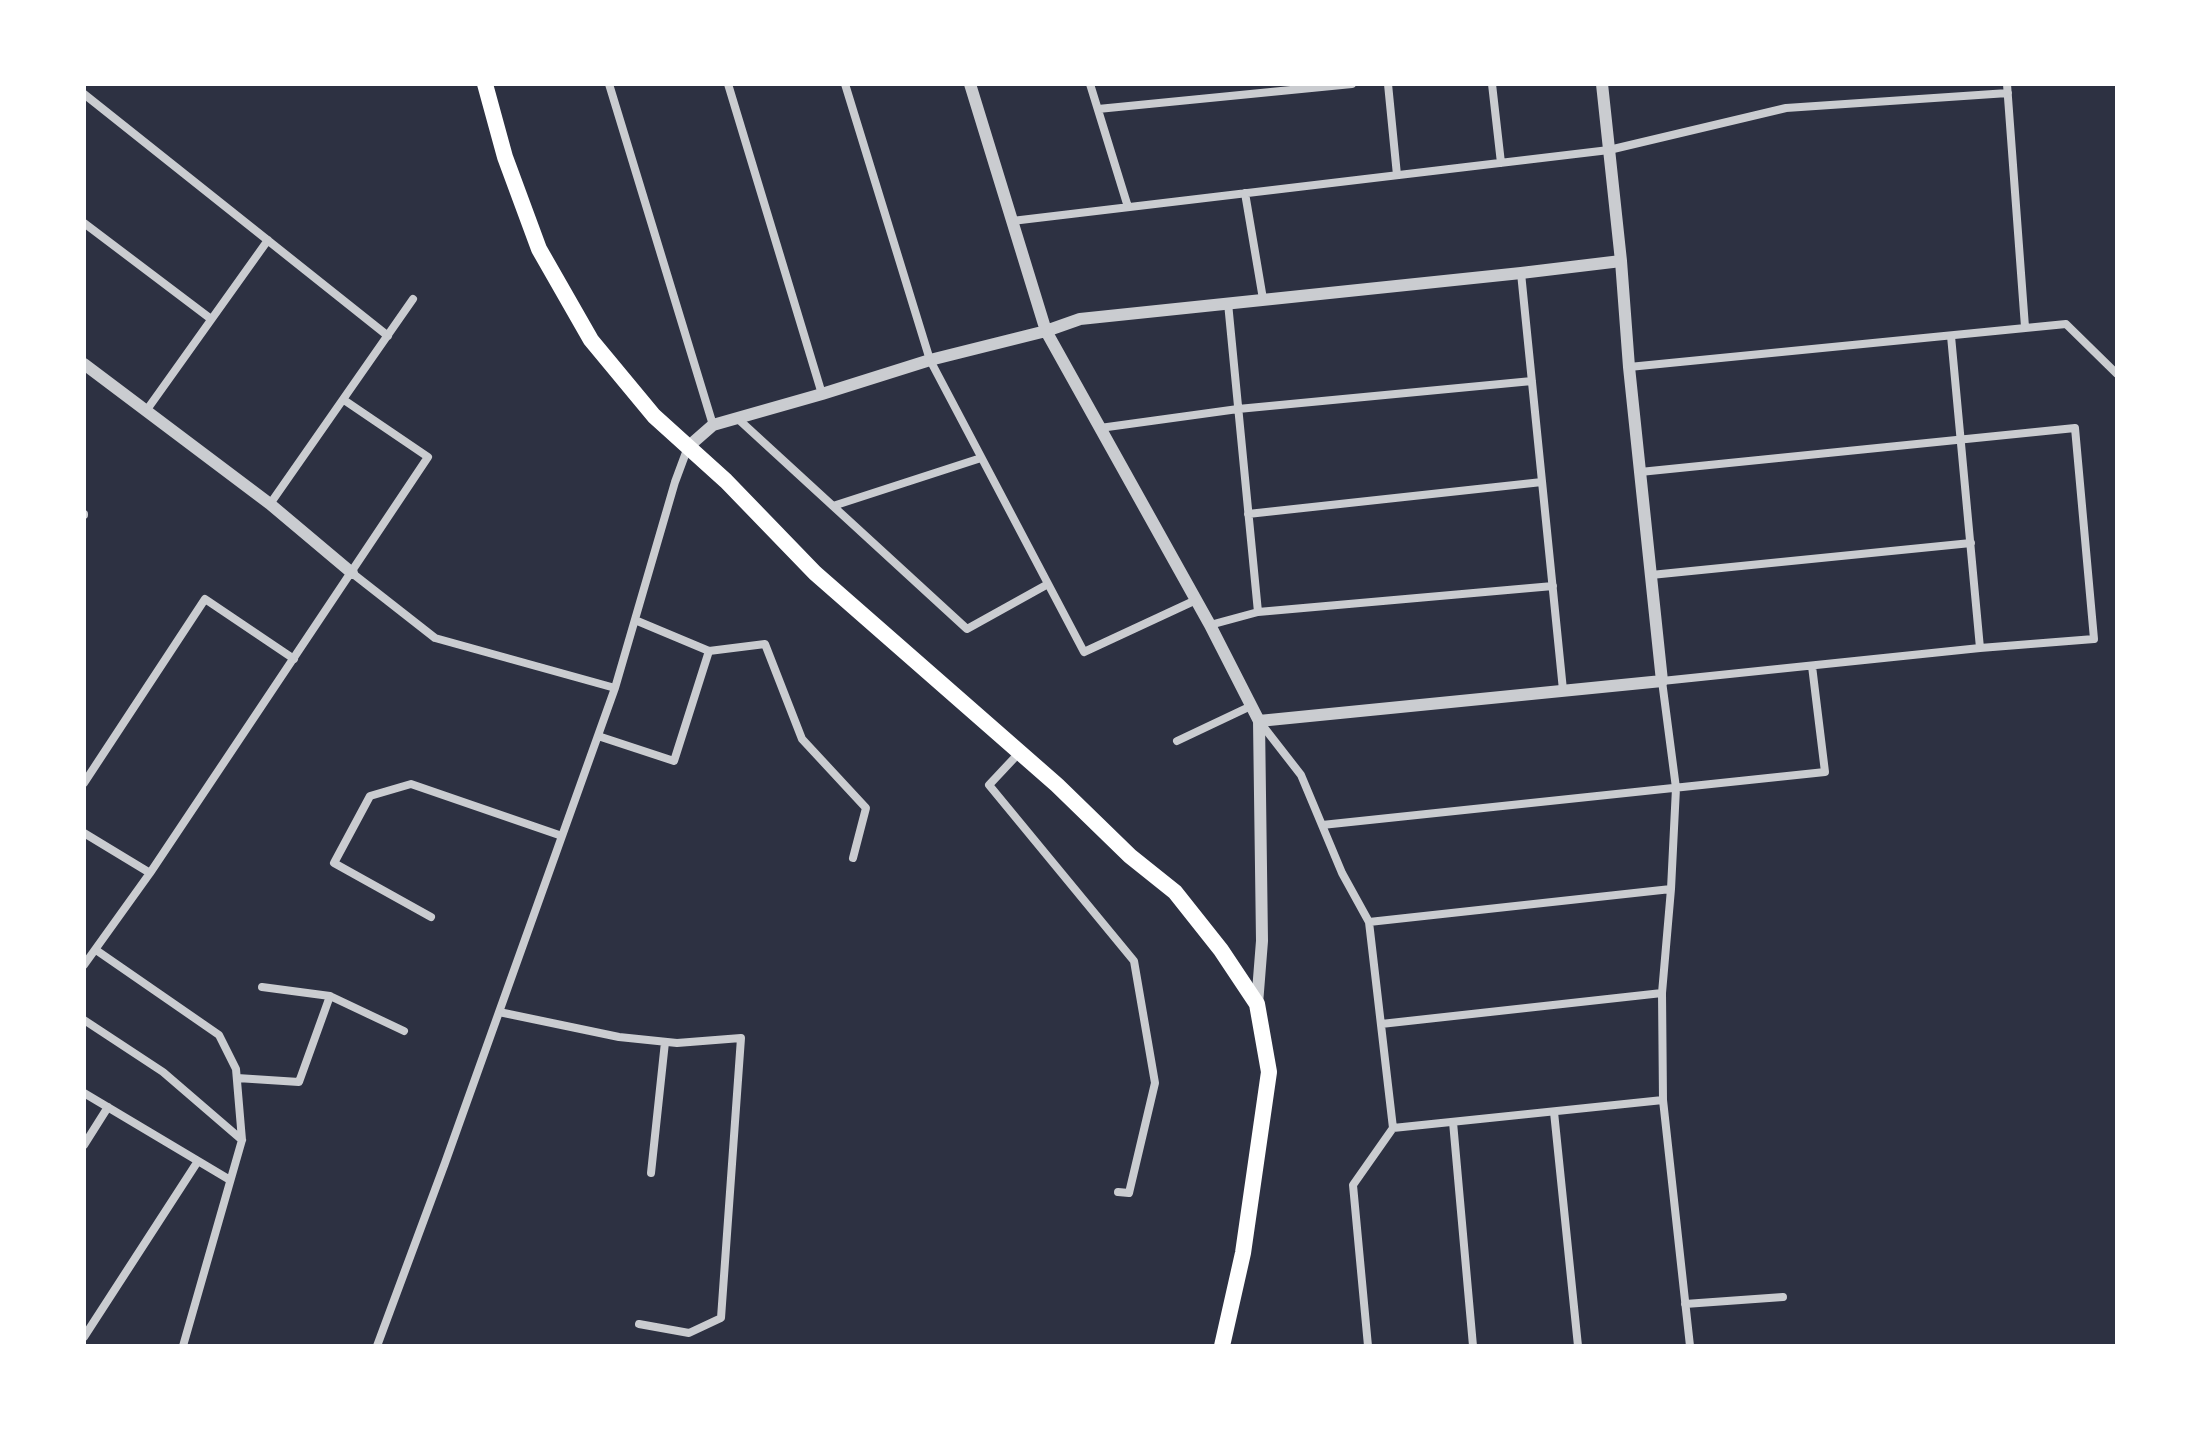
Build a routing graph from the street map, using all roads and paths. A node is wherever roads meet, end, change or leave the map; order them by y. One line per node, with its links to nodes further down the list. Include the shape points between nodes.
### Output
1 (485, 84): 45 (highway, via 505,157 546,262 591,340 654,416)
2 (609, 84): 42 (street)
3 (728, 84): 37 (street)
4 (845, 84): 32 (street)
5 (970, 84): 19 (street)
6 (1090, 84): 13 (street)
7 (1352, 84): 13 (street)
8 (1388, 84): 16 (street)
9 (1492, 84): 15 (street)
10 (1602, 84): 14 (street)
11 (2008, 88): 14 (street, via 1786,108); 28 (street)
12 (84, 94): 21 (street)
13 (1098, 109): 18 (street)
14 (1609, 150): 15 (street); 22 (street)
15 (1501, 163): 16 (street)
16 (1397, 175): 17 (street)
17 (1245, 193): 18 (street); 25 (street)
18 (1128, 207): 19 (street)
19 (1012, 221): 29 (street)
20 (84, 223): 27 (street)
21 (268, 240): 27 (street); 30 (street)
22 (1621, 261): 23 (street); 34 (street)
23 (1521, 273): 25 (street); 36 (street)
24 (413, 299): 30 (street)
25 (1263, 299): 26 (street)
26 (1228, 303): 29 (street, via 1080,319); 39 (street)
27 (211, 319): 40 (street)
28 (2025, 327): 31 (street); 35 (street, via 2066,324)
29 (1046, 331): 32 (street); 43 (street)
30 (388, 336): 38 (street)
31 (1951, 336): 34 (street); 44 (street)
32 (930, 360): 37 (street); 46 (street)
33 (84, 364): 40 (street)
34 (1629, 367): 47 (street)
35 (2117, 374)
36 (1532, 381): 39 (street); 48 (street)
37 (822, 394): 41 (street)
38 (344, 400): 49 (street); 53 (street, via 428,457)
39 (1238, 409): 43 (street); 51 (street)
40 (146, 411): 49 (street)
41 (737, 418): 42 (street); 50 (street)
42 (713, 425): 45 (street)
43 (1100, 428): 57 (street)
44 (1961, 440): 47 (street); 52 (street); 61 (street, via 2075,428 2094,639)
45 (689, 446): 59 (street); 72 (highway, via 815,573)
46 (981, 458): 50 (street); 55 (street)
47 (1640, 472): 54 (street)
48 (1542, 482): 51 (street); 56 (street)
49 (270, 504): 53 (street)
50 (833, 506): 55 (street, via 967,629)
51 (1248, 514): 58 (street)
52 (1971, 543): 54 (street); 61 (street)
53 (352, 573): 63 (street); 66 (street, via 435,638)
54 (1651, 575): 65 (street)
55 (1048, 584): 57 (street, via 1084,652)
56 (1553, 586): 58 (street); 67 (street)
57 (1196, 600): 60 (street)
58 (1258, 612): 60 (street)
59 (635, 620): 62 (street); 66 (street)
60 (1210, 625): 68 (street)
61 (1980, 648): 64 (street)
62 (709, 651): 70 (street, via 674,761); 78 (street, via 765,644 802,739 866,808)
63 (294, 659): 73 (street, via 205,599); 79 (street)
64 (1812, 666): 65 (street); 74 (street, via 1825,772)
65 (1662, 681): 67 (street); 74 (street)
66 (615, 688): 70 (street)
67 (1563, 690): 69 (street)
68 (1251, 706): 69 (street); 71 (street)
69 (1259, 721): 75 (street, via 1301,775); 88 (street, via 1262,941)
70 (598, 736): 77 (street)
71 (1177, 741)
72 (1019, 753): 88 (highway, via 1175,892); 106 (street, via 989,785 1134,961 1155,1083 1129,1193)
73 (84, 783)
74 (1676, 788): 75 (street); 80 (street)
75 (1322, 825): 82 (street)
76 (84, 833): 79 (street)
77 (562, 836): 81 (street, via 411,784 370,796 334,863); 89 (street)
78 (853, 858)
79 (150, 873): 83 (street)
80 (1671, 889): 82 (street); 86 (street)
81 (431, 917)
82 (1369, 922): 91 (street)
83 (96, 950): 84 (street); 94 (street, via 219,1035)
84 (84, 965)
85 (262, 987): 87 (street)
86 (1662, 993): 91 (street); 96 (street)
87 (330, 996): 92 (street); 94 (street, via 299,1082)
88 (1257, 1004): 113 (highway, via 1269,1072 1243,1253)
89 (499, 1012): 93 (street); 112 (street)
90 (84, 1020): 101 (street, via 163,1072)
91 (1381, 1024): 100 (street)
92 (404, 1031)
93 (665, 1042): 104 (street); 109 (street, via 741,1038 721,1318 689,1333)
94 (237, 1078): 101 (street)
95 (84, 1093): 97 (street)
96 (1663, 1100): 98 (street); 108 (street)
97 (108, 1107): 102 (street); 103 (street)
98 (1554, 1112): 99 (street); 116 (street)
99 (1453, 1122): 100 (street); 115 (street)
100 (1393, 1128): 114 (street, via 1353,1185)
101 (242, 1140): 105 (street)
102 (84, 1145)
103 (198, 1161): 105 (street); 110 (street)
104 (651, 1173)
105 (230, 1180): 111 (street)
106 (1118, 1192)
107 (1783, 1297): 108 (street)
108 (1685, 1304): 117 (street)
109 (639, 1324)
110 (84, 1337)
111 (183, 1346)
112 (377, 1346)
113 (1222, 1346)
114 (1368, 1346)
115 (1473, 1346)
116 (1578, 1346)
117 (1690, 1346)

